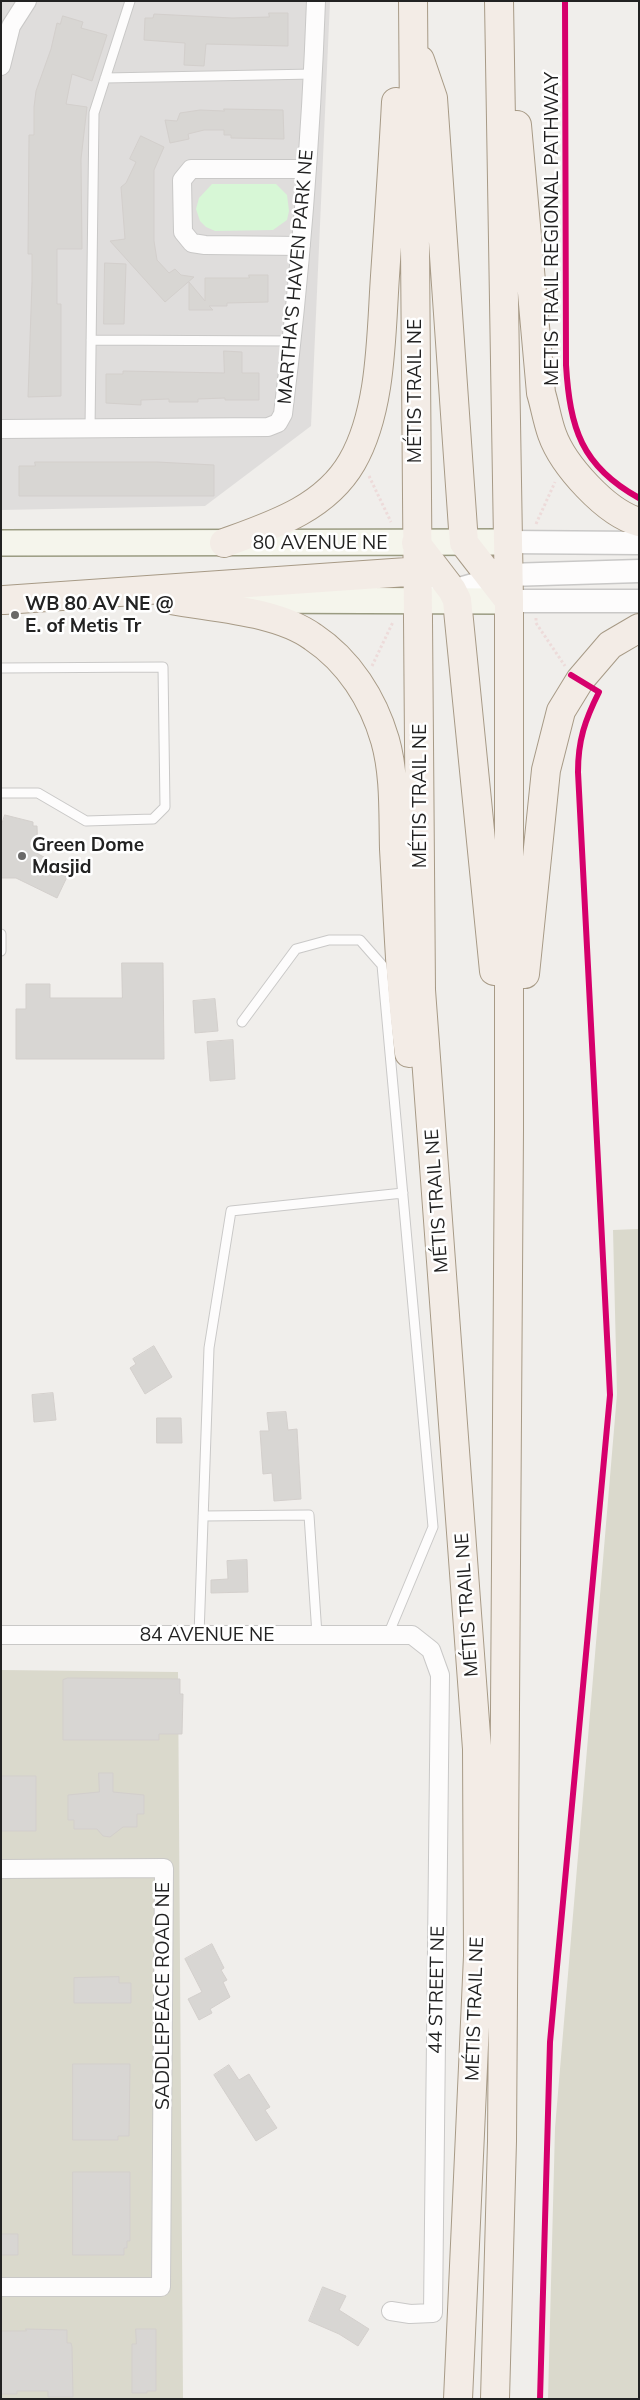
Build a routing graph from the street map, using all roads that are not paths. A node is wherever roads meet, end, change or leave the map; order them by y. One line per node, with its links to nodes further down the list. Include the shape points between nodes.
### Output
1 (28, 1): 8 (street, via 11,26)
2 (130, 1): 10 (lane)
3 (316, 1): 9 (street, MARTHA'S HAVEN PARK NE)
4 (412, 1): 7 (main road, MÉTIS TRAIL NE)
5 (499, 1): 18 (main road, MÉTIS TRAIL NE)
6 (507, 1): 17 (main road, via 541,392 552,435 566,469 598,498)
7 (412, 38): 20 (main road, via 396,100 380,346 370,418 352,462 311,505 279,523); 21 (main road, MÉTIS TRAIL NE); 23 (main road, via 432,98)
8 (1, 66)
9 (314, 74): 10 (lane); 11 (street, MARTHA'S HAVEN PARK NE)
10 (105, 78): 13 (lane, via 94,113)
11 (307, 169): 12 (street, MARTHA'S HAVEN PARK NE); 12 (street, via 191,169 182,180 183,232 192,243 205,246)
12 (301, 246): 14 (street, MARTHA'S HAVEN PARK NE)
13 (91, 340): 14 (lane); 16 (lane)
14 (292, 341): 16 (street, MARTHA'S HAVEN PARK NE, via 283,414 278,423 268,427)
15 (1, 428): 16 (street, MARTHA'S HAVEN PARK NE)
16 (90, 429)
17 (639, 522)
18 (507, 542): 22 (street); 23 (main road); 26 (main road, MÉTIS TRAIL NE)
19 (1, 543): 20 (main road, 80 AVENUE NE)
20 (224, 543): 21 (main road, 80 AVENUE NE)
21 (416, 543): 23 (main road, 80 AVENUE NE); 25 (main road)
22 (639, 544)
23 (469, 550): 25 (main road); 26 (main road)
24 (639, 571): 26 (street)
25 (441, 583): 26 (main road); 27 (main road); 29 (main road, MÉTIS TRAIL NE); 29 (main road); 37 (main road)
26 (503, 585): 30 (street); 37 (main road, MÉTIS TRAIL NE)
27 (3, 600): 28 (main road)
28 (171, 600): 29 (main road); 39 (main road, via 274,618 312,636 347,665 372,704 385,741 391,785 401,996)
29 (418, 600): 39 (main road, MÉTIS TRAIL NE, via 421,990)
30 (639, 600)
31 (639, 628): 37 (main road, via 610,645 575,677 561,711 546,770)
32 (1, 668): 33 (lane, via 163,667 165,807 153,819 86,821 38,793)
33 (1, 793)
34 (1, 934): 35 (lane)
35 (1, 951)
36 (242, 1022): 38 (lane, via 296,950 329,940 360,940 382,965)
37 (509, 1130): 50 (main road, MÉTIS TRAIL NE, via 502,2122)
38 (403, 1193): 40 (lane, via 230,1211 209,1348); 44 (lane, via 433,1527)
39 (451, 1383): 49 (main road, MÉTIS TRAIL NE, via 477,1749 478,1956)
40 (203, 1516): 42 (lane); 43 (lane, via 309,1515)
41 (1, 1635): 42 (street, 84 AVENUE NE)
42 (199, 1635): 43 (street, 84 AVENUE NE)
43 (317, 1635): 44 (street, 84 AVENUE NE)
44 (388, 1635): 45 (street, 84 AVENUE NE)
45 (412, 1635): 48 (street, 44 STREET NE, via 432,1650 440,1676 433,2313)
46 (1, 1869): 47 (street, SADDLEPEACE ROAD NE, via 164,1868 161,2287)
47 (1, 2287)
48 (391, 2312)
49 (458, 2399)
50 (495, 2399)

